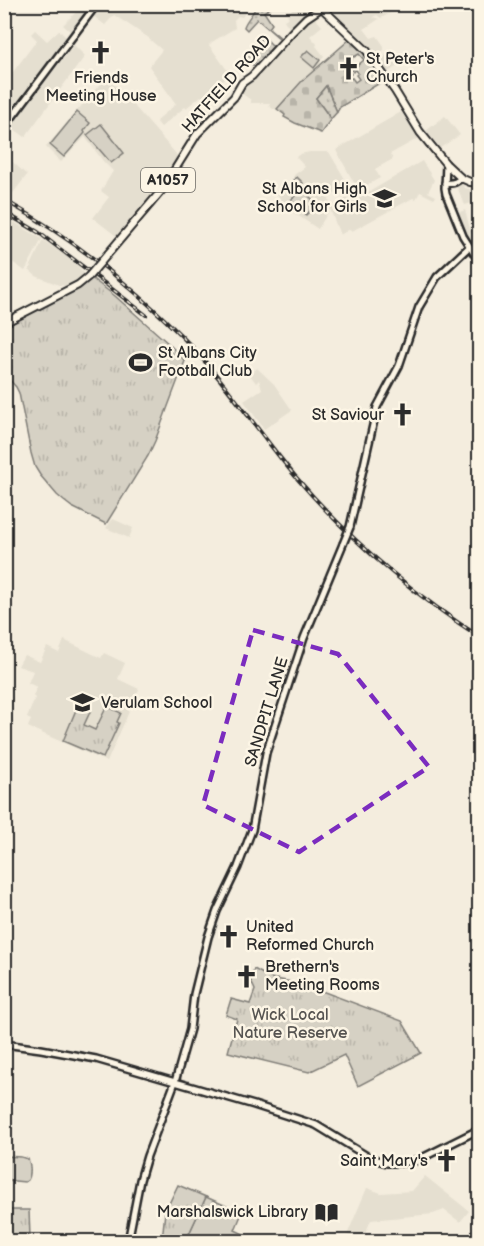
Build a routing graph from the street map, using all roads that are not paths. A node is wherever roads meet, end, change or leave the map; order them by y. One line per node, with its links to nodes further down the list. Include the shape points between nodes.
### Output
1 (97, 4): 3 (street)
2 (322, 7): 4 (main road, via 367,51); 10 (main road, HATFIELD ROAD / A1057, bridge, via 291,33 197,134 162,190 89,276)
3 (4, 128)
4 (446, 164): 5 (main road); 6 (street)
5 (461, 178): 6 (street); 7 (main road)
6 (446, 183): 8 (street, via 446,194)
7 (480, 183)
8 (469, 247): 9 (street); 12 (street, SANDPIT LANE, bridge, via 437,277 418,307 399,366 377,407 350,526 304,638 266,753 252,830 208,937)
9 (480, 263)
10 (4, 323)
11 (4, 1044): 12 (street, via 76,1055)
12 (175, 1082): 13 (street, via 316,1125 370,1158 387,1162 418,1160); 14 (street, SANDPIT LANE, via 140,1180)
13 (480, 1129)
14 (128, 1242)

